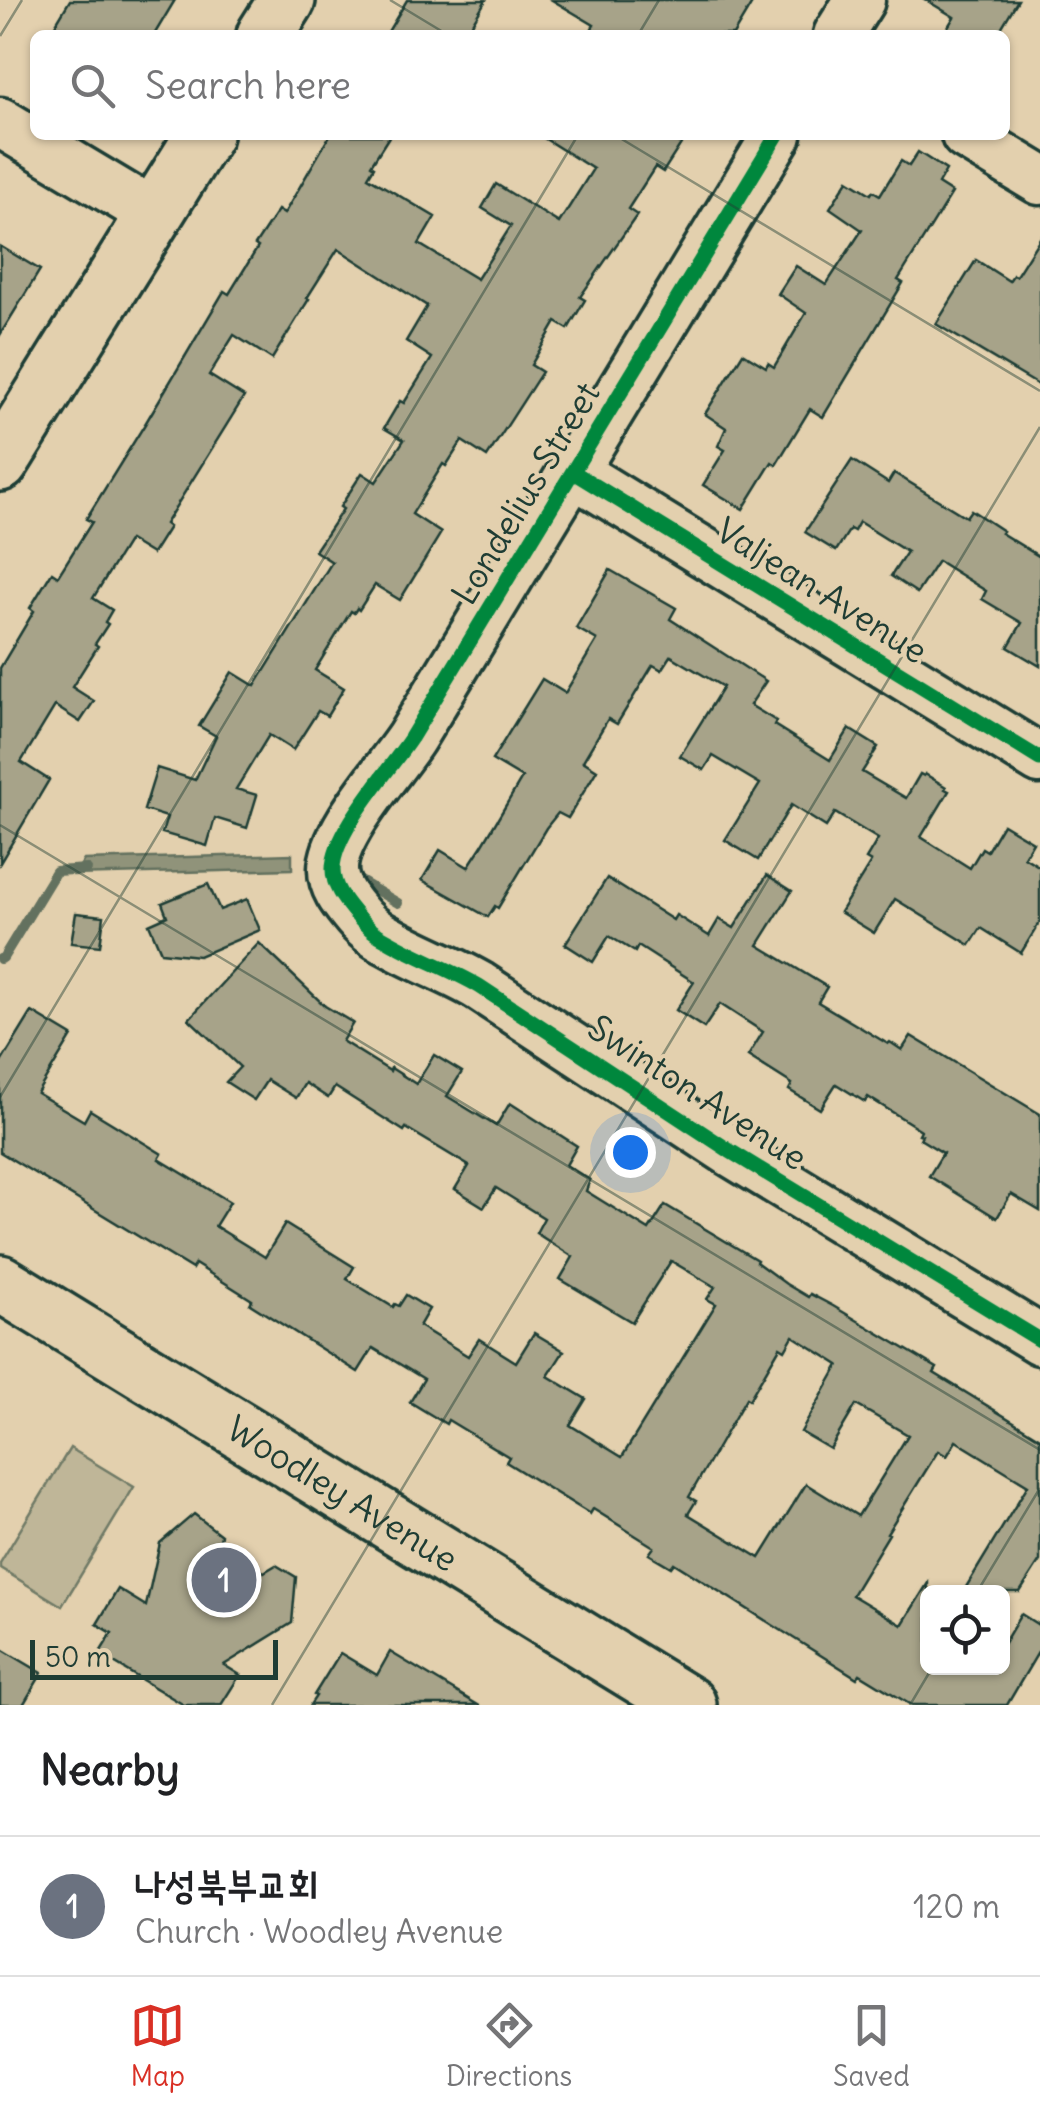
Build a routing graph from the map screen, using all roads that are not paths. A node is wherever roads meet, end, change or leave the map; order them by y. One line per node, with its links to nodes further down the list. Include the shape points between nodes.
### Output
1 (287, 0): 3 (main road)
2 (860, 0): 4 (street)
3 (269, 30)
4 (841, 30)
5 (0, 122): 10 (street)
6 (201, 140): 10 (main road)
7 (774, 140): 12 (street, Londelius Street)
8 (974, 140): 9 (street)
9 (1040, 180)
10 (155, 215): 11 (main road)
11 (0, 463)
12 (573, 472): 13 (street, Valjean Avenue); 14 (street, Londelius Street, via 342,838)
13 (1040, 759)
14 (335, 884): 16 (street, Swinton Avenue, via 384,939 479,986 730,1151)
15 (0, 1283): 17 (main road, Woodley Avenue)
16 (1040, 1340)
17 (688, 1705)

